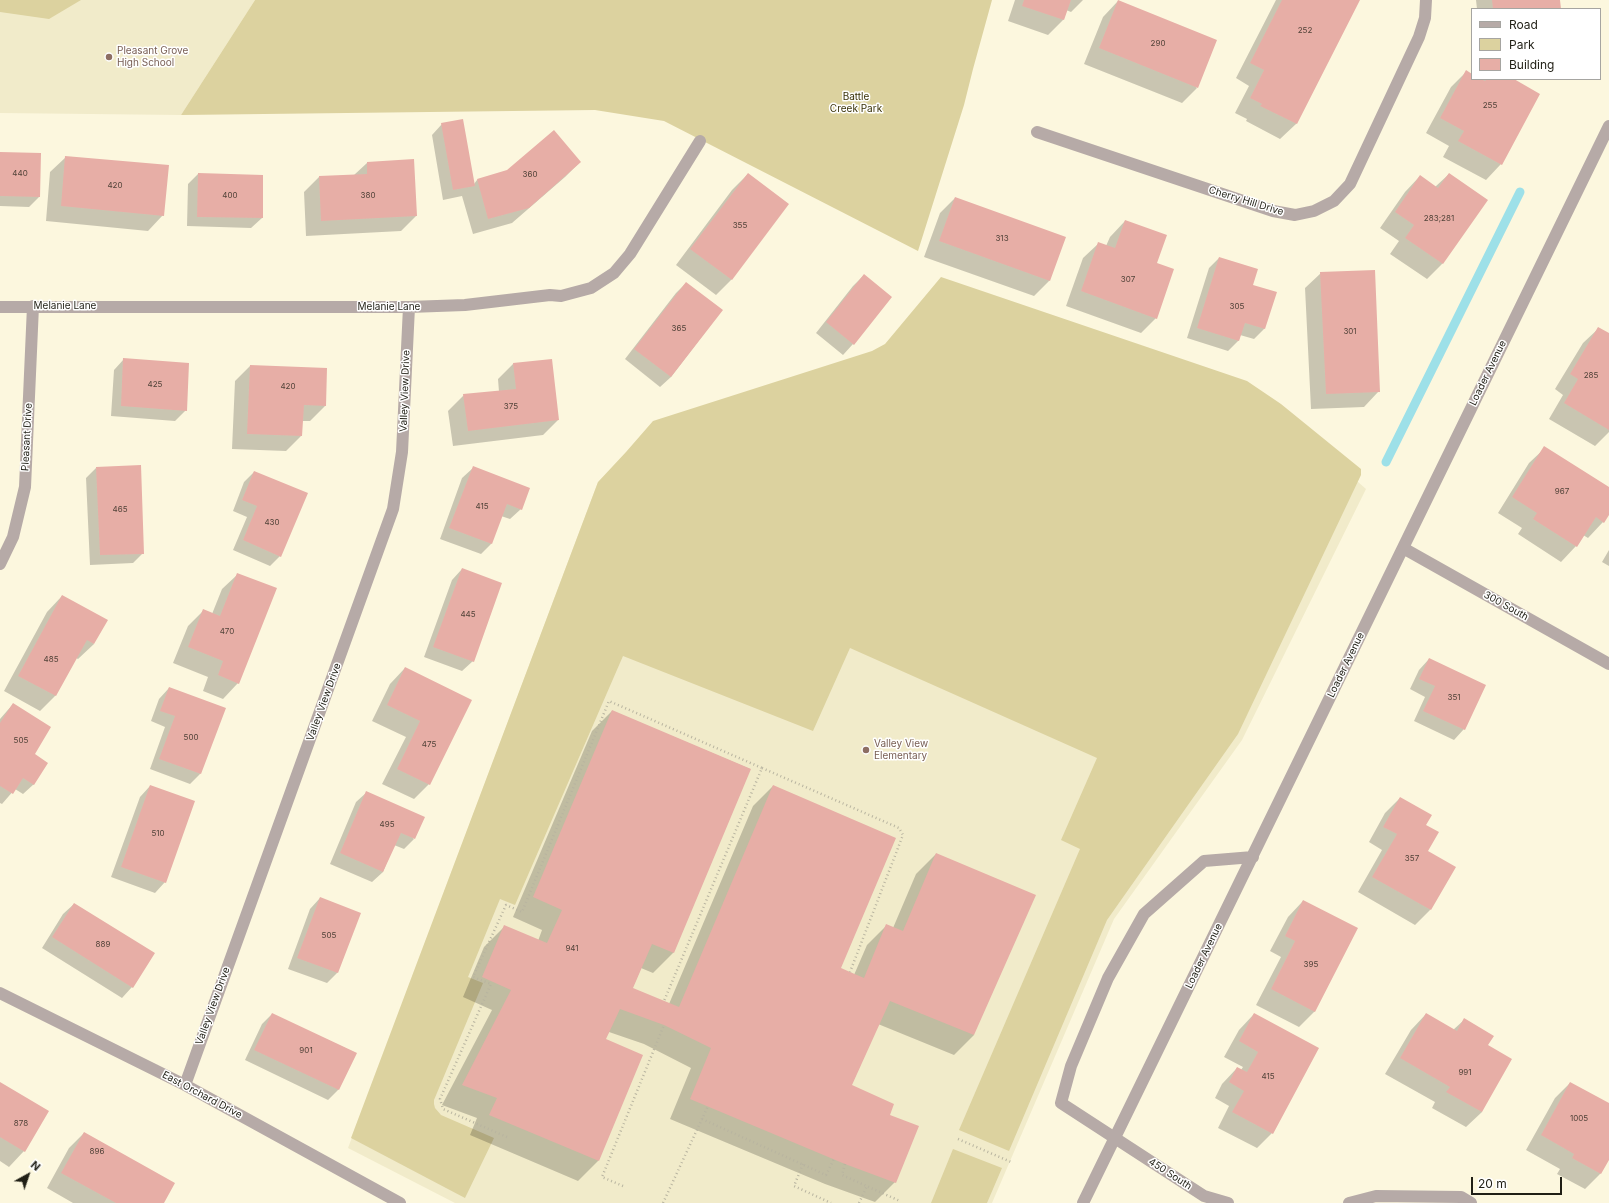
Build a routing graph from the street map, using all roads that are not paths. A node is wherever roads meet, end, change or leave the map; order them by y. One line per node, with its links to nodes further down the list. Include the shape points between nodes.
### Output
1 (1426, 0): 3 (street, Cherry Hill Drive, via 1425,18 1419,37 1350,184 1334,201 1314,212 1295,215 1273,212)
2 (1609, 126): 8 (street, Loader Avenue)
3 (1037, 132)
4 (700, 141): 7 (street, Melanie Lane, via 630,254 614,273 591,288 560,296 465,305)
5 (33, 306): 6 (street, Melanie Lane); 7 (street, Melanie Lane); 9 (street, Pleasant Drive, via 25,487 13,537)
6 (0, 307)
7 (409, 307): 13 (street, Valley View Drive, via 402,452 393,509)
8 (1403, 548): 10 (street, 300 South); 11 (street, Loader Avenue)
9 (0, 564)
10 (1609, 664)
11 (1253, 856): 14 (street, Loader Avenue); 14 (street, 450 South, via 1204,861 1144,914 1108,978 1072,1066 1061,1103)
12 (0, 993): 13 (street, East Orchard Drive)
13 (185, 1085): 15 (street, East Orchard Drive)
14 (1114, 1138): 16 (street, Loader Avenue); 17 (street, 450 South, via 1204,1196)
15 (400, 1203)
16 (1083, 1203)
17 (1228, 1203)
18 (1350, 1203): 19 (street, via 1376,1196 1461,1197)
19 (1471, 1203)

